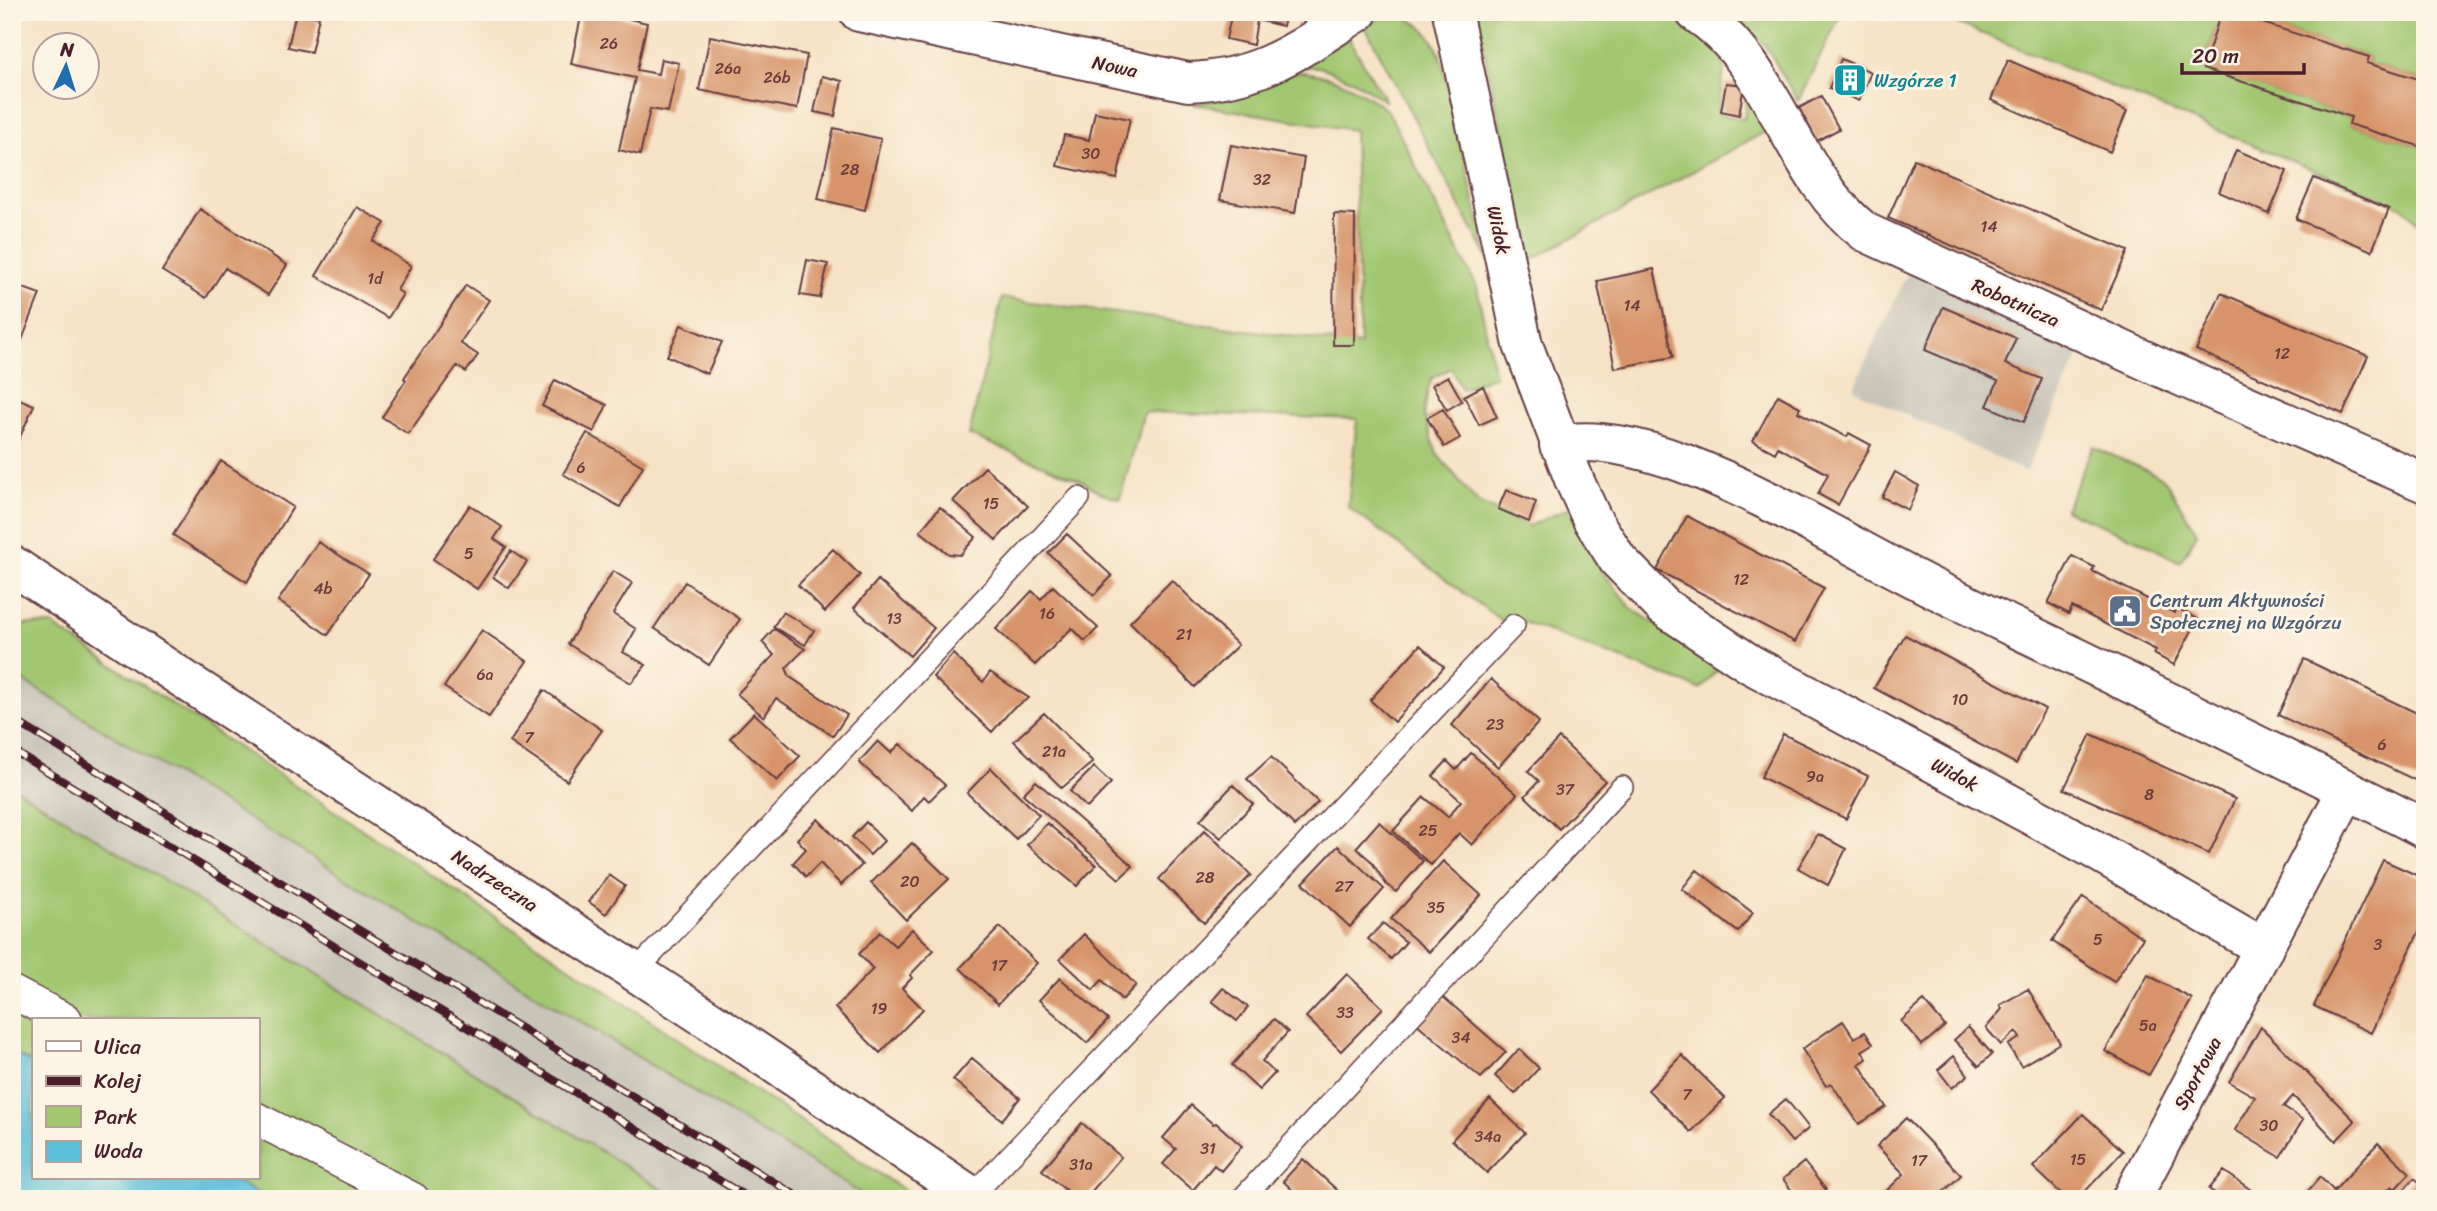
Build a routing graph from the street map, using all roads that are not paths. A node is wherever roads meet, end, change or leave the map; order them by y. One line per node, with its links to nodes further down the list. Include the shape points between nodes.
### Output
1 (859, 12): 2 (street, Nowa, via 1188,82 1213,81 1276,63)
2 (1358, 12)
3 (1452, 12): 5 (street, Widok, via 1523,345)
4 (1695, 12): 6 (street, Robotnicza, via 1742,55 1813,174 1831,200 1865,233)
5 (1559, 445): 11 (street, via 1575,441 1620,446 1726,480 1951,597); 13 (street, Widok, via 1591,519 1618,560 1678,618 1751,664 2090,847)
6 (2425, 483)
7 (1079, 498): 14 (lane)
8 (12, 565): 14 (street, Nadrzeczna)
9 (1514, 625): 18 (lane)
10 (1622, 787): 20 (lane)
11 (2347, 790): 12 (street); 13 (street)
12 (2425, 829)
13 (2264, 948): 21 (street, Sportowa)
14 (635, 972): 18 (street, Nadrzeczna)
15 (12, 992): 16 (street)
16 (62, 1018)
17 (259, 1120): 19 (street)
18 (974, 1197)
19 (413, 1199)
20 (1242, 1199)
21 (2131, 1199)

